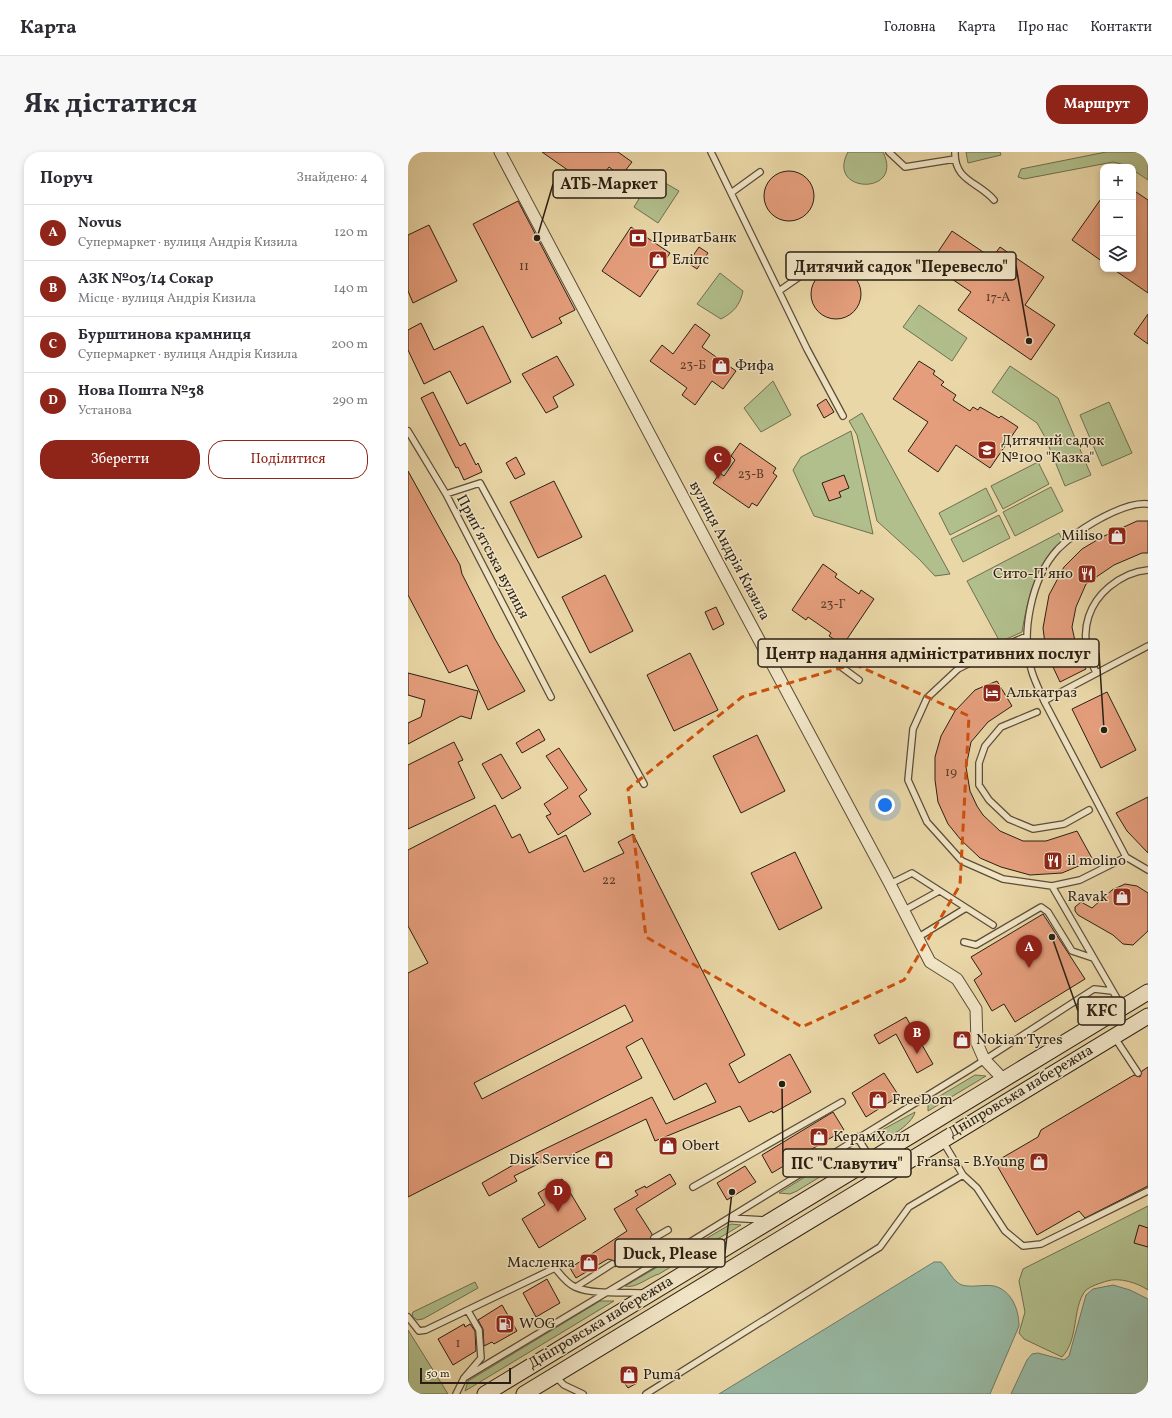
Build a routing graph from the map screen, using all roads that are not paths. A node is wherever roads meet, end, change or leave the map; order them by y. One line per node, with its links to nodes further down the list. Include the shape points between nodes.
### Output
1 (500, 152): 28 (street, вулиця Андрія Кизила)
2 (711, 152): 7 (lane)
3 (889, 152): 5 (lane, via 904,167)
4 (955, 152): 5 (lane)
5 (955, 159): 8 (lane, via 964,178 986,191)
6 (760, 172): 7 (lane)
7 (732, 193): 10 (lane)
8 (994, 200)
9 (815, 266): 10 (lane)
10 (779, 291): 11 (lane)
11 (843, 416)
12 (408, 431): 13 (lane, Припʼятська вулиця)
13 (446, 494): 21 (lane, Припʼятська вулиця); 24 (lane, via 480,483)
14 (1148, 504): 16 (lane, via 1112,511 1082,529 1058,549 1041,573 1031,605)
15 (1148, 570): 19 (lane, via 1119,580 1098,596 1088,614 1088,653)
16 (1027, 636): 22 (lane, via 1032,671); 29 (lane, via 958,669 927,698 913,729 908,780 927,822 962,861 1003,879)
17 (1148, 646): 19 (lane)
18 (840, 666): 20 (lane)
19 (1096, 673): 22 (lane)
20 (859, 680)
21 (551, 697)
22 (1044, 701): 26 (lane)
23 (1037, 712): 25 (lane, via 1001,727 985,746 979,763 979,785 988,800 1009,819 1033,828 1064,824)
24 (644, 784)
25 (1089, 810)
26 (1126, 856): 27 (lane); 29 (lane, via 1080,880)
27 (1148, 870)
28 (890, 884): 30 (lane, via 912,874); 32 (street, вулиця Андрія Кизила)
29 (1052, 886): 36 (lane)
30 (939, 891): 31 (lane); 32 (lane)
31 (966, 908): 33 (lane); 34 (lane)
32 (903, 911): 34 (street, вулиця Андрія Кизила)
33 (993, 925)
34 (916, 938): 42 (street, вулиця Андрія Кизила, via 930,962 957,979 976,1009 977,1043)
35 (964, 942): 36 (lane, via 976,945 1041,907 1048,912 1072,951)
36 (1093, 958): 37 (lane)
37 (1112, 991): 39 (lane); 42 (lane, via 1094,988)
38 (1148, 992): 39 (main road, Дніпровська набережна)
39 (1122, 1007): 44 (main road, Дніпровська набережна)
40 (1148, 1016): 41 (main road, Дніпровська набережна)
41 (1114, 1036): 43 (lane); 47 (main road, Дніпровська набережна)
42 (984, 1060): 44 (street, вулиця Андрія Кизила); 46 (lane)
43 (1138, 1073)
44 (1003, 1079): 48 (main road, Дніпровська набережна)
45 (842, 1102): 50 (lane)
46 (857, 1137): 48 (lane); 52 (lane)
47 (942, 1140): 49 (lane); 62 (main road, Дніпровська набережна)
48 (871, 1159): 53 (main road, Дніпровська набережна)
49 (963, 1175): 51 (lane, via 977,1188 1005,1231 1023,1246 1032,1246 1056,1238); 68 (lane, via 909,1206 880,1247)
50 (693, 1187)
51 (1148, 1191)
52 (730, 1218): 53 (lane); 58 (lane)
53 (770, 1221): 59 (main road, Дніпровська набережна)
54 (668, 1230): 55 (lane)
55 (654, 1238)
56 (612, 1264): 57 (lane)
57 (576, 1287): 58 (lane); 60 (lane, via 565,1281 555,1268)
58 (607, 1292): 59 (lane); 63 (lane)
59 (650, 1293): 65 (main road, Дніпровська набережна)
60 (468, 1311): 61 (lane, via 422,1331 415,1328); 63 (lane, via 479,1330 481,1358)
61 (408, 1317)
62 (555, 1376): 66 (main road, Дніпровська набережна); 67 (lane, via 564,1385)
63 (464, 1378): 64 (lane)
64 (456, 1394)
65 (484, 1394)
66 (524, 1394)
67 (583, 1394)
68 (646, 1394)

